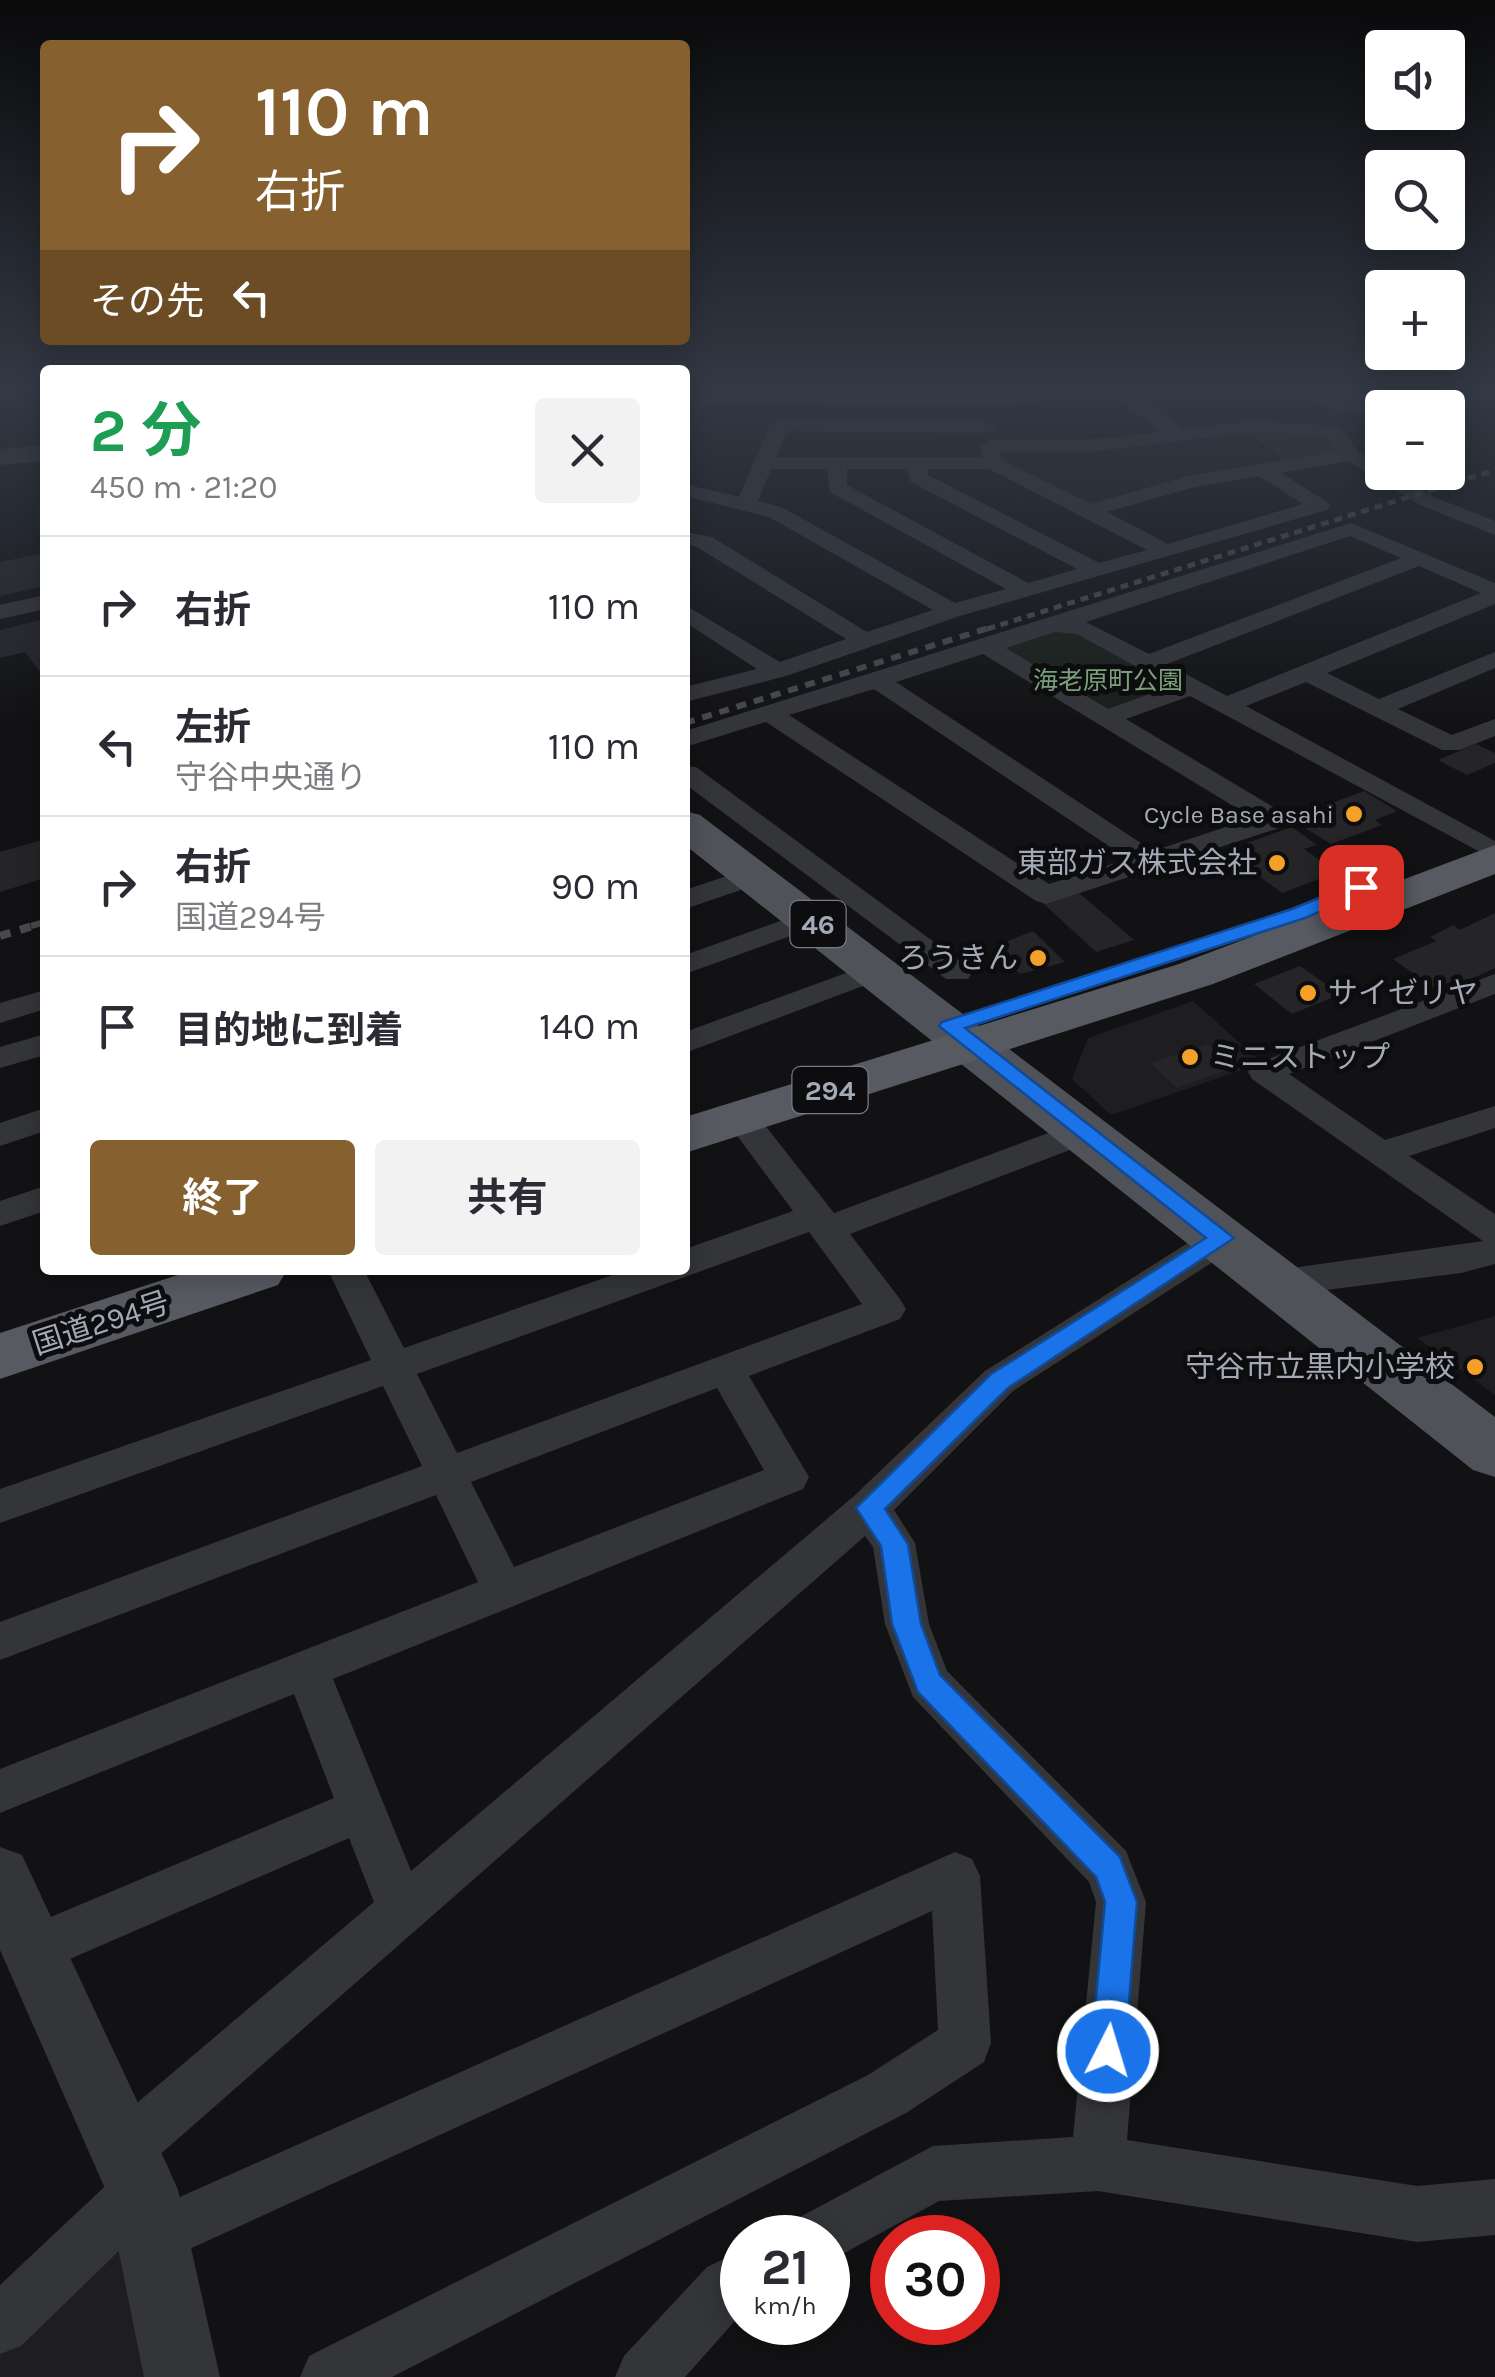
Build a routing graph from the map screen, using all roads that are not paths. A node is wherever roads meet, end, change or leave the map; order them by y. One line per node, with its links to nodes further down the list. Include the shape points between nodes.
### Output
1 (747, 503): 17 (street, via 776,512)
2 (865, 503): 14 (street)
3 (966, 503): 13 (street)
4 (1078, 503): 8 (street)
5 (1117, 503): 8 (street)
6 (1315, 503): 11 (street, via 1320,506)
7 (1429, 503): 9 (street)
8 (1090, 511): 11 (street)
9 (1495, 530)
10 (690, 539): 21 (street)
11 (1166, 550): 13 (street)
12 (1419, 559): 15 (street); 20 (street, via 1351,529); 24 (street)
13 (1098, 572): 14 (street)
14 (1027, 591): 17 (street)
15 (1495, 594): 26 (street)
16 (40, 603): 18 (street)
17 (952, 611): 21 (street)
18 (0, 612)
19 (690, 615): 25 (street)
20 (1054, 625): 22 (street); 24 (street, via 1083,628)
21 (865, 641): 25 (street)
22 (986, 646): 27 (street); 33 (street)
23 (1495, 659): 31 (street)
24 (1148, 663): 28 (street)
25 (777, 670): 29 (street)
26 (1304, 670): 30 (street); 31 (street)
27 (876, 680): 32 (street); 39 (street)
28 (1194, 687): 30 (street); 33 (street)
29 (690, 694)
30 (1227, 704): 38 (street)
31 (1378, 708): 34 (street, via 1451,745)
32 (769, 713): 35 (street); 39 (street, via 1046,895)
33 (1105, 718): 39 (street, via 1275,820)
34 (1495, 727)
35 (690, 737)
36 (690, 776): 45 (street)
37 (690, 830): 40 (main road, 46)
38 (1489, 845): 49 (highway, 294, via 1415,894 1245,960)
39 (1150, 861)
40 (754, 876): 41 (street); 42 (main road, 46)
41 (690, 898)
42 (811, 919): 43 (street); 44 (main road, 46)
43 (690, 963)
44 (876, 971): 49 (main road, 46); 50 (street)
45 (957, 973)
46 (1495, 983): 60 (street, via 1264,1072)
47 (40, 1001): 48 (street)
48 (0, 1014)
49 (962, 1036): 53 (highway, 294); 55 (highway, 294); 57 (main road, 46)
50 (690, 1041)
51 (40, 1046): 52 (street)
52 (0, 1058)
53 (690, 1105)
54 (1495, 1116): 60 (street)
55 (742, 1118): 58 (highway, 294); 63 (street)
56 (40, 1121): 59 (street)
57 (1084, 1132): 63 (street); 65 (main road, 46)
58 (690, 1134)
59 (0, 1135)
60 (1380, 1153): 64 (street)
61 (40, 1200): 62 (street)
62 (0, 1214)
63 (824, 1222): 67 (street); 76 (street, via 887,1309)
64 (1495, 1232)
65 (1223, 1238): 72 (main road, 46); 80 (street, via 1000,1381)
66 (1495, 1251): 72 (street)
67 (690, 1262)
68 (148, 1275): 73 (highway, 国道294号)
69 (243, 1275): 74 (highway, 国道294号)
70 (348, 1275): 75 (street)
71 (653, 1275): 75 (street)
72 (1278, 1283): 77 (main road, 46)
73 (0, 1324)
74 (0, 1356)
75 (394, 1368): 78 (street); 79 (street)
76 (726, 1370): 78 (street); 81 (street, via 789,1477)
77 (1495, 1452)
78 (447, 1474): 81 (street); 82 (street)
79 (0, 1506)
80 (870, 1508): 87 (street); 89 (street, via 894,1544 907,1624 929,1683 1108,1868 1121,1902)
81 (504, 1590): 83 (street)
82 (0, 1642)
83 (307, 1669): 84 (street); 85 (street)
84 (0, 1792)
85 (362, 1809): 87 (street); 88 (street)
86 (0, 1877): 88 (street)
87 (402, 1910): 90 (street)
88 (33, 1950): 90 (street)
89 (1098, 2163): 91 (street, via 1417,2214); 92 (street, via 933,2174)
90 (139, 2193): 94 (street); 95 (street); 96 (street, via 955,1876 964,2043 888,2094)
91 (1495, 2207)
92 (850, 2220)
93 (720, 2295): 97 (street)
94 (0, 2325)
95 (182, 2377)
96 (330, 2377)
97 (645, 2377)

